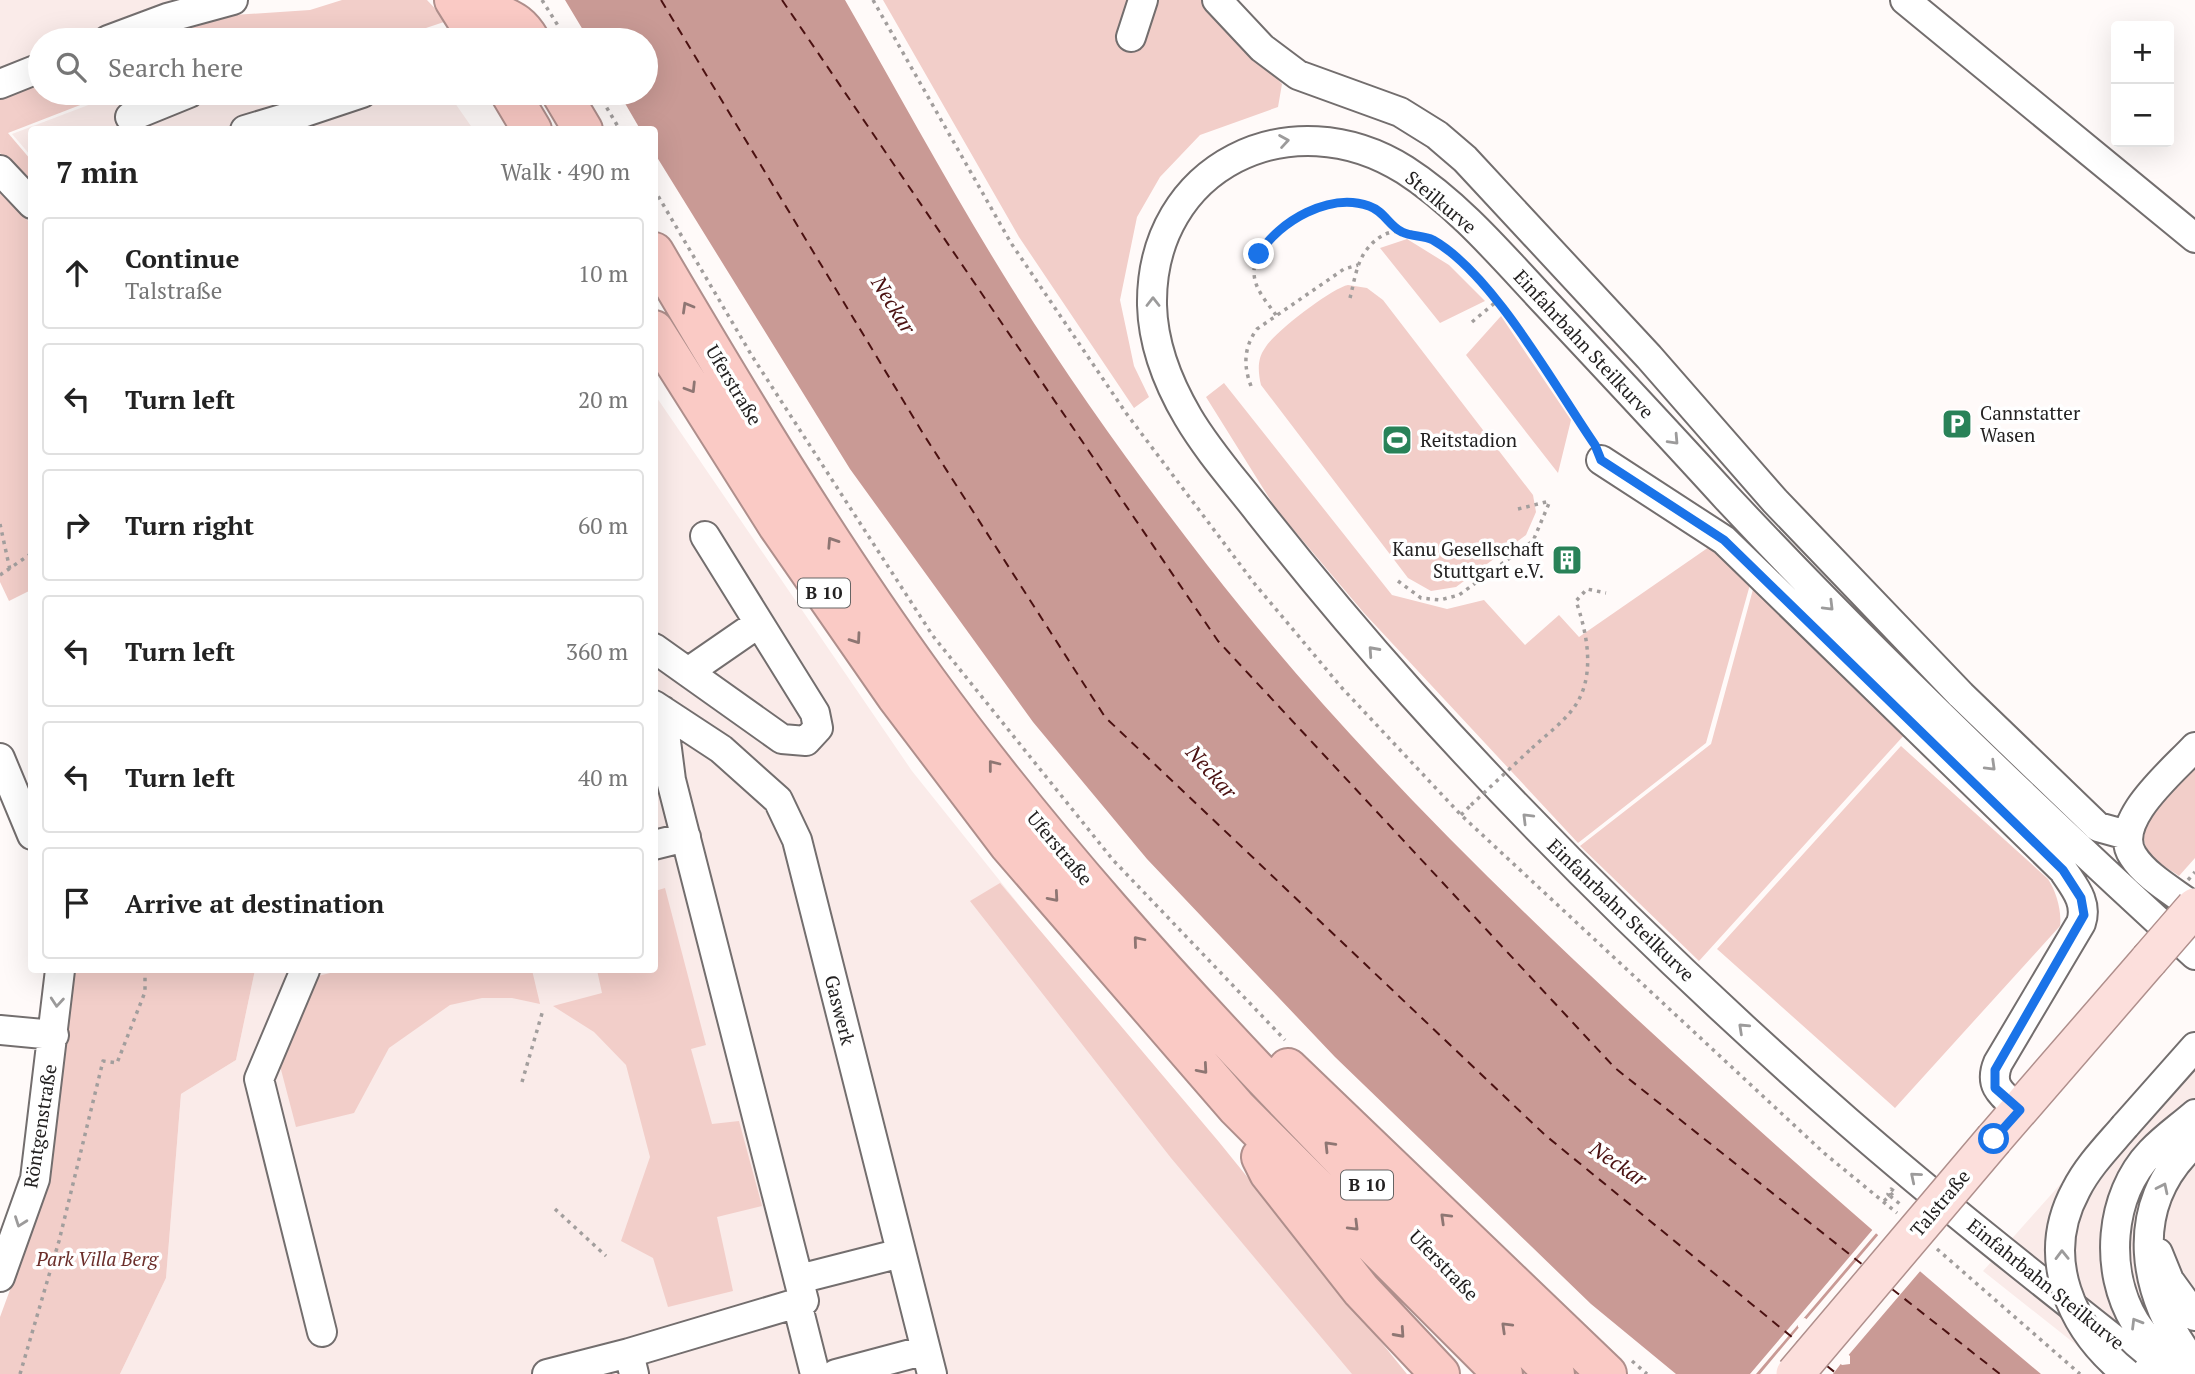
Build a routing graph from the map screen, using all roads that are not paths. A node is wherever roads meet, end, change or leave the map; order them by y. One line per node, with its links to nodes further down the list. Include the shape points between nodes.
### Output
1 (233, 0): 8 (street)
2 (454, 0): 9 (highway)
3 (481, 0): 7 (highway, via 487,8)
4 (1143, 0): 10 (street)
5 (1217, 0): 37 (street, via 1262,48 1298,75 1399,112 1465,159 1775,501 1961,695 2098,827)
6 (1905, 0): 23 (street)
7 (525, 16)
8 (140, 28)
9 (472, 28)
10 (1131, 37)
11 (28, 73): 12 (street)
12 (0, 84)
13 (152, 105): 17 (street)
14 (293, 105): 18 (street)
15 (517, 105): 19 (highway)
16 (568, 105): 20 (highway)
17 (128, 113)
18 (252, 126)
19 (530, 126)
20 (581, 126)
21 (0, 170): 22 (street)
22 (28, 200)
23 (2195, 238)
24 (658, 259): 44 (highway, Uferstraße / B 10, one-way to 24, via 1041,828 929,683 799,491)
25 (1510, 265): 27 (street, Steilkurve, one-way to 25, via 1152,300 1170,223 1207,176 1273,143 1330,141 1387,159 1446,201); 41 (street, Einfahrbahn Steilkurve, one-way to 41, via 1822,599 1989,765)
26 (658, 336): 50 (highway, Uferstraße / B 10, one-way to 50, via 778,526 896,696 1009,845)
27 (1165, 369): 73 (street, Einfahrbahn Steilkurve, one-way to 27, via 1852,1125 1679,968 1521,813 1368,646 1296,559 1208,448)
28 (1601, 460): 51 (street, via 1724,540 2063,870 2081,898 2081,923 1994,1076 1995,1088)
29 (705, 536): 30 (street)
30 (759, 623): 32 (street); 32 (street, via 818,721 806,741 782,739)
31 (658, 652): 32 (street)
32 (688, 673)
33 (658, 707): 38 (street); 56 (street, Gaswerk, via 721,749 778,800 797,841)
34 (2195, 747): 37 (street, via 2136,812)
35 (0, 758): 36 (street)
36 (28, 825)
37 (2127, 835): 40 (street, via 2138,863)
38 (686, 837): 39 (street); 58 (street)
39 (658, 844)
40 (2195, 907): 51 (main road, Talstraße, bridge)
41 (2195, 955)
42 (60, 973): 46 (street, Röntgenstraße, one-way to 46)
43 (304, 973): 60 (street, via 259,1079)
44 (1182, 993): 64 (highway, B 10, one-way to 44, via 1243,1024); 70 (highway, Uferstraße / B 10, one-way to 44)
45 (0, 1030): 46 (street)
46 (54, 1035): 57 (street, Röntgenstraße, one-way to 57, via 35,1179)
47 (2195, 1047): 72 (street, one-way to 47, bridge, via 2093,1344 2077,1319 2065,1287 2061,1256 2064,1224 2075,1191)
48 (2195, 1073): 54 (street, via 2165,1108)
49 (2195, 1101): 54 (street)
50 (1237, 1108): 68 (highway, B 10, one-way to 68, via 1269,1173 1361,1290); 69 (highway, Uferstraße / B 10, one-way to 69)
51 (2020, 1110): 71 (main road, Talstraße, bridge)
52 (2195, 1114): 54 (street)
53 (2195, 1143): 55 (street, one-way to 53, via 2166,1181)
54 (2154, 1149): 74 (street, one-way to 54, via 2134,1321 2118,1276 2119,1215 2134,1174)
55 (2151, 1223): 59 (street, via 2169,1280); 63 (street, via 2149,1250 2155,1294 2163,1317)
56 (901, 1254): 58 (street); 61 (street, Gaswerk)
57 (0, 1277)
58 (798, 1291): 62 (street); 66 (street)
59 (2195, 1316)
60 (322, 1332)
61 (929, 1362): 67 (street)
62 (632, 1363): 65 (street)
63 (2195, 1364)
64 (1617, 1365)
65 (547, 1374)
66 (815, 1374)
67 (836, 1374)
68 (1440, 1374)
69 (1503, 1374)
70 (1555, 1374)
71 (1795, 1374)
72 (2127, 1374)
73 (2158, 1374)
74 (2181, 1374)

